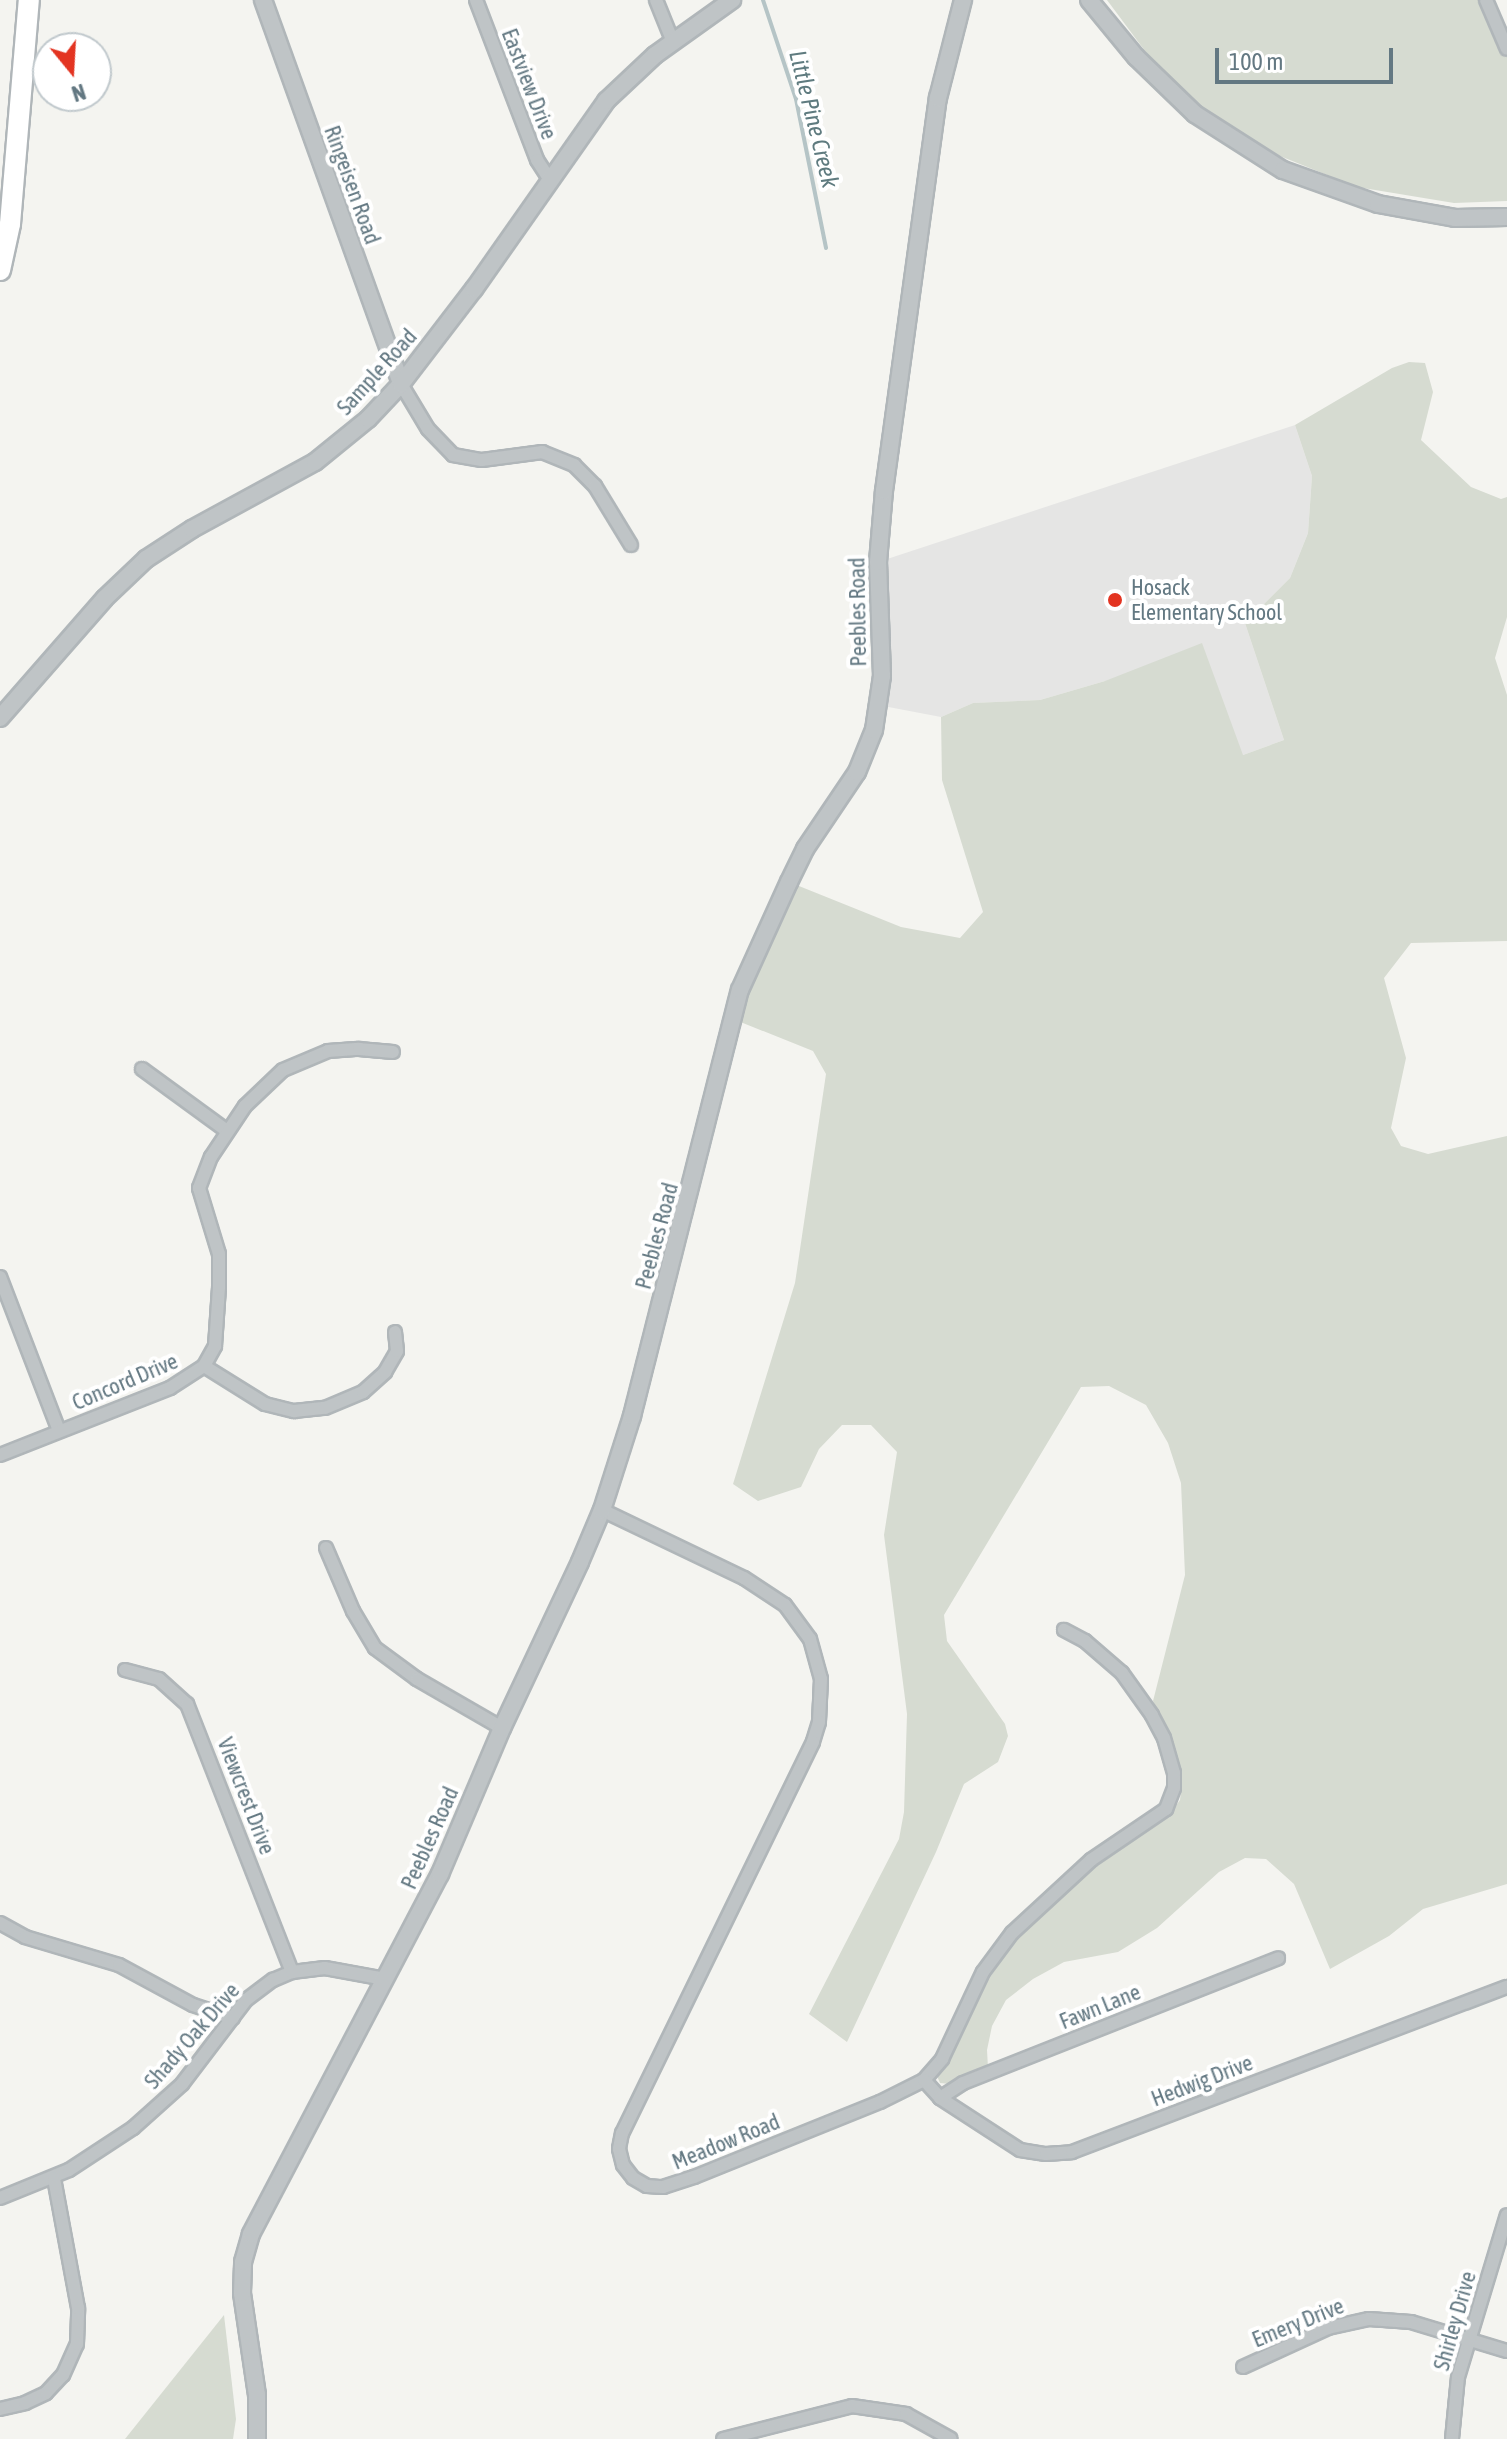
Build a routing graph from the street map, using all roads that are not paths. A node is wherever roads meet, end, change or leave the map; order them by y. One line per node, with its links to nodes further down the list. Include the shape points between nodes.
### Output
1 (29, 0): 13 (main road, via 10,224)
2 (263, 0): 14 (street, Ringeisen Road)
3 (476, 0): 11 (street, Eastview Drive, via 537,160)
4 (656, 0): 9 (street)
5 (732, 0): 9 (street, Sample Road)
6 (963, 0): 25 (street, Peebles Road, via 938,98 884,491 878,562 882,676 874,730 857,772 805,849 740,990 632,1416)
7 (1089, 0): 12 (street, via 1136,57 1195,114 1283,170 1378,204 1455,218)
8 (1486, 0): 10 (street)
9 (673, 42): 11 (street, Sample Road, via 606,101)
10 (1507, 49)
11 (550, 180): 14 (street, Sample Road)
12 (1507, 217)
13 (0, 270)
14 (401, 384): 15 (street, via 428,429 453,455 482,460 542,452 574,465 595,486); 16 (street, Sample Road, via 315,462 146,559)
15 (631, 545)
16 (0, 718)
17 (393, 1052): 19 (street, Concord Drive, via 344,1049 298,1062 267,1081)
18 (142, 1069): 19 (street)
19 (227, 1131): 22 (street, Concord Drive, via 199,1188 220,1265 216,1338)
20 (0, 1277): 23 (street)
21 (395, 1332): 22 (street, via 397,1351 385,1372 363,1392 325,1408 294,1411 265,1404)
22 (204, 1366): 23 (street, Concord Drive, via 170,1388)
23 (59, 1431): 24 (street, Concord Drive)
24 (0, 1455)
25 (602, 1510): 29 (street, Peebles Road); 36 (street, Meadow Road, via 744,1578 785,1605 810,1639 822,1699 813,1742 622,2133 623,2165 647,2186 670,2186)
26 (326, 1548): 29 (street, via 375,1648)
27 (1064, 1630): 36 (street, Meadow Road, via 1122,1673 1152,1715 1172,1766 1172,1795 1162,1815 1091,1860 1012,1933 983,1972 942,2059)
28 (125, 1670): 32 (street, Viewcrest Drive, via 159,1679 187,1704)
29 (502, 1728): 33 (street, Peebles Road, via 440,1874)
30 (0, 1923): 35 (street, via 25,1937 119,1965 193,2005)
31 (1278, 1958): 37 (street, Fawn Lane, via 963,2083)
32 (292, 1972): 33 (street, Shady Oak Drive, via 338,1968); 35 (street, Shady Oak Drive, via 258,1990)
33 (385, 1979): 45 (street, Peebles Road, via 246,2249 242,2293 256,2383)
34 (1507, 1987): 37 (street, Hedwig Drive, via 1072,2152 1020,2150)
35 (233, 2018): 38 (street, Shady Oak Drive, via 202,2061 157,2108 112,2144)
36 (924, 2080): 37 (street, Hedwig Drive)
37 (940, 2098)
38 (54, 2178): 39 (street, Shady Oak Drive); 44 (street, via 78,2308 77,2344 63,2375 46,2393)
39 (0, 2198)
40 (1507, 2215): 41 (street, Shirley Drive)
41 (1469, 2341): 42 (street, Emery Drive); 43 (street, Emery Drive, via 1411,2322 1369,2319 1328,2328); 48 (street, Shirley Drive, via 1454,2396)
42 (1507, 2351)
43 (1243, 2367)
44 (0, 2409)
45 (257, 2439)
46 (723, 2439): 47 (street, via 852,2406 906,2414)
47 (951, 2439)
48 (1452, 2439)

